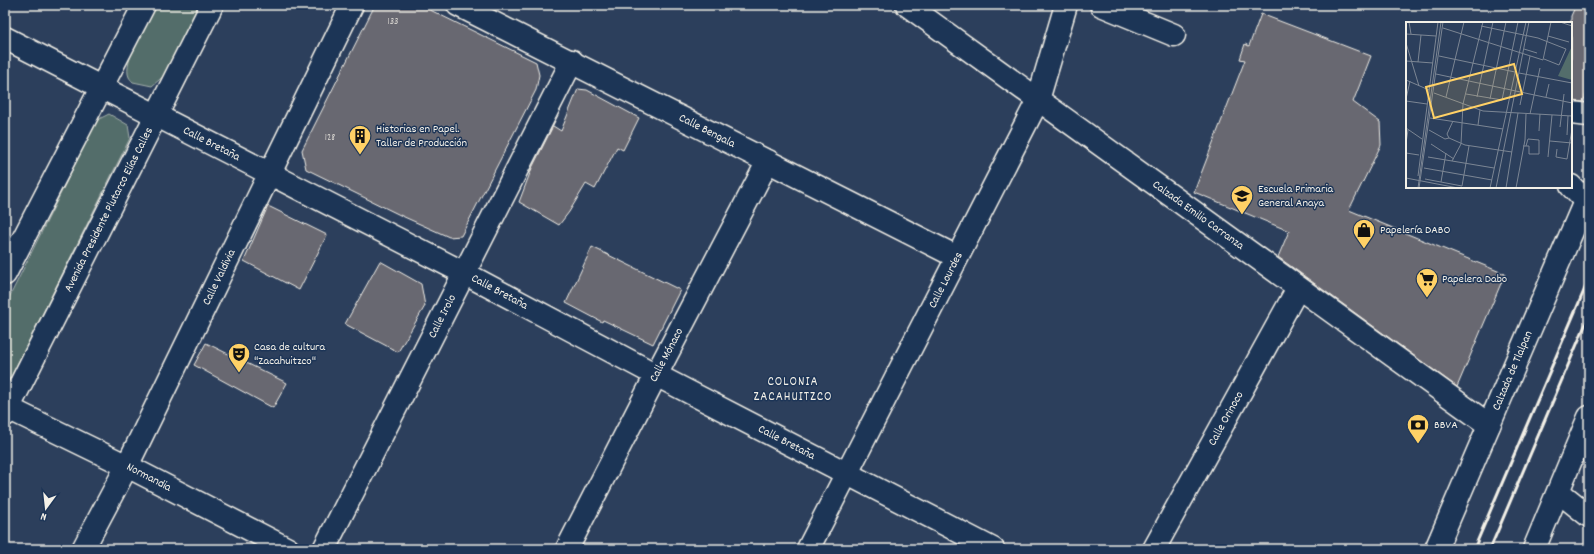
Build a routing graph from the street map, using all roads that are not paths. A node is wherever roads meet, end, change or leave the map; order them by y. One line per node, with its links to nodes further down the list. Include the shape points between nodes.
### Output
1 (144, 5): 11 (main road)
2 (212, 5): 14 (main road, Avenida Presidente Plutarco Elías Calles)
3 (352, 5): 17 (main road, Calle Valdivia)
4 (458, 5): 10 (main road, Calle Bengala)
5 (907, 5): 12 (main road, Calzada Emilio Carranza)
6 (1066, 5): 12 (main road, Calle Lourdes)
7 (1101, 5): 8 (main road)
8 (1174, 35)
9 (5, 38): 11 (main road, Calle Bretaña)
10 (572, 62): 16 (main road, Calle Bengala); 20 (main road, Calle Irolo)
11 (102, 87): 14 (main road, Calle Bretaña); 21 (main road)
12 (1038, 100): 19 (main road, Calle Lourdes); 22 (main road, Calzada Emilio Carranza)
13 (1572, 113): 15 (main road)
14 (156, 115): 17 (main road, Calle Bretaña); 24 (main road, Avenida Presidente Plutarco Elías Calles)
15 (1589, 115)
16 (768, 161): 19 (main road, Calle Bengala); 23 (main road, Calle Mónaco)
17 (270, 174): 20 (main road, Calle Bretaña); 27 (main road, Calle Valdivia)
18 (1582, 193): 26 (main road, Calzada de Tlalpan)
19 (957, 257): 28 (main road, Calle Lourdes)
20 (464, 273): 23 (main road, Calle Bretaña); 33 (main road, Calle Irolo)
21 (5, 274)
22 (1298, 288): 26 (main road, Calzada Emilio Carranza); 37 (main road, Calle Orinoco)
23 (656, 375): 28 (main road, Calle Bretaña); 34 (main road, Calle Mónaco)
24 (7, 411): 27 (main road, Normandia)
25 (1589, 417): 29 (main road)
26 (1488, 425): 38 (main road, Calzada de Tlalpan)
27 (127, 466): 31 (main road, Calle Valdivia); 32 (main road, Normandia)
28 (847, 473): 35 (main road, Calle Lourdes); 36 (main road, Calle Bretaña)
29 (1559, 492): 30 (main road); 39 (main road)
30 (1589, 516)
31 (83, 549)
32 (288, 549)
33 (324, 549)
34 (567, 549)
35 (808, 549)
36 (993, 549)
37 (1154, 549)
38 (1436, 549)
39 (1534, 549)

